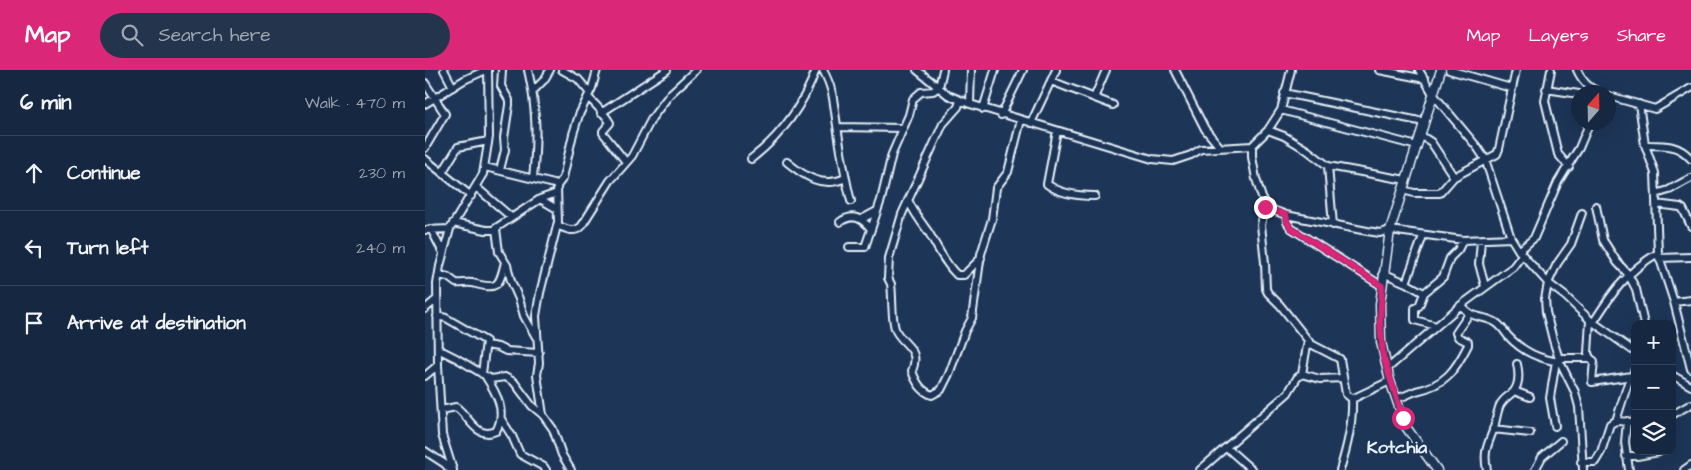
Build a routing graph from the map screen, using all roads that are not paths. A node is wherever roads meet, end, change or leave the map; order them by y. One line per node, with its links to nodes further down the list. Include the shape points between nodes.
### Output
1 (444, 70): 33 (street)
2 (487, 70): 33 (street); 64 (street)
3 (502, 70): 79 (street, via 502,92 509,105)
4 (528, 70): 38 (street)
5 (550, 70): 38 (street)
6 (562, 70): 41 (street, via 578,79)
7 (597, 70): 41 (street)
8 (667, 70): 53 (street)
9 (696, 70): 74 (street, via 670,94)
10 (816, 70): 72 (street, via 790,120)
11 (823, 70): 58 (street, via 832,88)
12 (917, 70): 34 (street)
13 (943, 70): 34 (street)
14 (971, 70): 48 (street)
15 (995, 70): 51 (street)
16 (1023, 70): 54 (street)
17 (1056, 70): 30 (street)
18 (1106, 70): 44 (street)
19 (1175, 70): 66 (street, via 1205,129)
20 (1291, 70): 39 (street)
21 (1379, 70): 29 (street)
22 (1419, 70): 29 (street)
23 (1441, 70): 42 (main road)
24 (1449, 70): 28 (street)
25 (1516, 70): 35 (street)
26 (1551, 70): 37 (street)
27 (1577, 70): 32 (street, via 1581,80)
28 (1471, 73): 35 (street)
29 (1425, 79): 42 (street)
30 (1051, 81): 44 (street); 56 (street)
31 (425, 82): 43 (street)
32 (1588, 85)
33 (453, 87): 43 (street)
34 (939, 87): 46 (street); 59 (street, via 917,94)
35 (1511, 88): 73 (street, via 1497,154)
36 (1691, 88): 49 (street, via 1655,109)
37 (1546, 90): 40 (street); 78 (street, via 1545,100 1557,154)
38 (533, 91): 82 (street, via 537,137)
39 (1284, 93): 52 (street); 57 (street)
40 (1571, 93)
41 (589, 94): 53 (street); 87 (street, via 579,115)
42 (1433, 94): 57 (main road); 73 (street)
43 (435, 98): 47 (street); 69 (street, via 444,116)
44 (1094, 98): 50 (street)
45 (1616, 98): 49 (street)
46 (960, 101): 48 (street); 94 (street, via 943,124)
47 (425, 104)
48 (970, 104): 51 (street)
49 (1639, 104): 65 (street)
50 (1113, 105)
51 (983, 109): 54 (street)
52 (1281, 110): 60 (street); 68 (street)
53 (601, 113): 74 (street, via 610,123 603,134)
54 (1001, 115): 55 (street)
55 (1021, 120): 56 (street); 122 (street, via 1008,172 996,188 992,219)
56 (1031, 122): 62 (street)
57 (1424, 122): 63 (main road)
58 (838, 127): 59 (street); 83 (street)
59 (903, 128): 99 (street, via 892,154)
60 (1268, 130): 67 (street); 76 (street, via 1284,136)
61 (1587, 130): 78 (street)
62 (1057, 131): 66 (street, via 1147,158 1173,161 1201,149); 91 (street, via 1047,184 1065,192)
63 (1420, 135): 68 (main road); 81 (street, via 1431,142)
64 (489, 141): 77 (street); 80 (street, via 458,147)
65 (1645, 145): 70 (street, via 1670,145); 89 (street, via 1655,170)
66 (1219, 146): 67 (street)
67 (1252, 146): 97 (street, via 1256,179)
68 (1417, 146): 85 (main road)
69 (425, 148)
70 (1691, 158)
71 (425, 159): 80 (street)
72 (751, 159)
73 (1485, 159): 81 (street); 114 (street)
74 (626, 162): 105 (street, via 581,227 573,231)
75 (787, 162): 83 (street, via 813,179 833,183)
76 (1328, 166): 85 (street); 106 (street)
77 (485, 167): 79 (street); 86 (street)
78 (1569, 167): 119 (street, via 1558,182 1534,238)
79 (500, 170): 82 (street)
80 (441, 173): 90 (street)
81 (1454, 177): 88 (street, via 1440,193)
82 (533, 178): 87 (street, via 554,184)
83 (845, 178): 93 (street)
84 (1691, 178): 89 (street)
85 (1406, 180): 88 (main road)
86 (476, 188): 90 (street); 102 (street)
87 (557, 190): 92 (street); 98 (street)
88 (1403, 190): 112 (main road)
89 (1656, 194): 95 (street)
90 (471, 196): 107 (street)
91 (1095, 196)
92 (540, 200): 98 (street); 102 (street)
93 (851, 200)
94 (908, 200): 122 (street, via 957,276 964,275); 122 (street, via 891,251 888,278 895,329 912,350 913,374 922,390 932,395 941,390 972,318)
95 (1656, 204): 108 (street, via 1680,207); 120 (street)
96 (1597, 206): 125 (street, via 1603,240)
97 (1265, 207): 101 (street); 143 (street, via 1261,225 1266,289)
98 (557, 209): 105 (street)
99 (877, 211): 103 (street); 111 (street)
100 (1583, 213): 128 (street, via 1571,244)
101 (1286, 215): 106 (street); 129 (street, via 1291,228)
102 (511, 216): 110 (street)
103 (862, 219): 104 (street, via 852,217); 111 (street)
104 (840, 222)
105 (557, 225): 142 (street, via 540,292)
106 (1333, 225): 112 (street, via 1380,232)
107 (452, 226): 109 (street); 110 (street); 118 (street)
108 (1691, 226)
109 (428, 229): 118 (street)
110 (497, 229): 123 (street, via 499,252)
111 (871, 229): 117 (street, via 865,247)
112 (1390, 230): 113 (street); 124 (main road)
113 (1423, 236): 115 (street); 127 (street)
114 (1511, 238): 116 (street); 119 (street)
115 (1463, 240): 116 (street); 131 (street, via 1450,258 1443,277)
116 (1481, 240): 130 (street, via 1479,264)
117 (849, 247)
118 (443, 253): 126 (street)
119 (1520, 253): 128 (street); 130 (street, via 1513,267)
120 (1658, 255): 121 (street); 125 (street); 134 (street)
121 (1691, 257)
122 (981, 258)
123 (505, 261): 126 (street, via 501,279 492,286 456,284 448,277); 142 (street, via 524,316)
124 (1383, 273): 127 (street); 129 (main road)
125 (1628, 274): 139 (street, via 1636,289); 140 (street)
126 (439, 276): 132 (street)
127 (1406, 282): 131 (street)
128 (1548, 283): 140 (street); 149 (street, via 1545,312)
129 (1382, 286): 152 (main road, via 1381,342)
130 (1485, 286): 135 (street)
131 (1424, 293): 141 (street, via 1415,308 1415,318)
132 (437, 299): 136 (street); 138 (street)
133 (1691, 300): 134 (street)
134 (1674, 302): 153 (street)
135 (1461, 305): 137 (street); 141 (street)
136 (425, 309)
137 (1469, 314): 149 (street, via 1499,324 1524,351); 165 (street, via 1456,333 1468,342 1468,346 1454,370 1429,389)
138 (437, 316): 144 (street, via 485,340); 145 (street)
139 (1643, 320)
140 (1591, 322): 146 (street); 148 (street, via 1588,336)
141 (1436, 326): 152 (street)
142 (538, 340): 147 (street)
143 (1308, 340): 155 (street); 160 (street, via 1339,359)
144 (486, 345): 147 (street, via 506,351); 156 (street)
145 (438, 349): 151 (street); 156 (street)
146 (1631, 349)
147 (539, 353): 170 (street, via 537,375)
148 (1590, 358): 149 (street); 154 (street, via 1594,361 1593,382)
149 (1558, 360): 175 (street, via 1550,398); 183 (street, via 1579,407)
150 (1517, 364): 163 (street, via 1519,380)
151 (438, 365): 157 (street); 168 (street)
152 (1387, 369): 161 (main road)
153 (1691, 369)
154 (1631, 373)
155 (1302, 374): 160 (street, via 1320,379); 179 (street, via 1288,393)
156 (484, 375): 170 (street, via 491,379 509,378); 171 (street, via 499,400)
157 (425, 376)
158 (1631, 376): 172 (street)
159 (1676, 377): 162 (street)
160 (1343, 378): 166 (street, via 1346,394)
161 (1390, 381): 165 (main road); 166 (street)
162 (1691, 386)
163 (1514, 391): 164 (street); 176 (street, via 1500,405)
164 (1530, 397)
165 (1397, 398): 192 (main road, via 1406,427)
166 (1351, 400): 191 (street, via 1353,414)
167 (1691, 404): 169 (street)
168 (441, 410): 171 (street, via 456,407 473,426 486,434 495,431); 186 (street, via 442,435)
169 (1676, 413)
170 (543, 415): 188 (street, via 553,429)
171 (501, 418): 187 (street, via 520,454)
172 (1617, 421): 173 (street); 183 (street, via 1610,424 1595,463)
173 (1627, 421): 174 (street); 182 (street)
174 (1631, 422)
175 (1555, 426)
176 (1493, 429): 177 (street); 193 (street, via 1485,450)
177 (1530, 433)
178 (1561, 442): 194 (street, via 1542,457)
179 (1226, 447): 185 (street); 190 (street)
180 (425, 451): 186 (street)
181 (1642, 455): 182 (street)
182 (1626, 456): 196 (street)
183 (1581, 462): 195 (street)
184 (1691, 465): 197 (street)
185 (1208, 468): 189 (street)
186 (451, 470)
187 (546, 470)
188 (571, 470)
189 (1200, 470)
190 (1252, 470)
191 (1340, 470)
192 (1437, 470)
193 (1487, 470)
194 (1535, 470)
195 (1583, 470)
196 (1629, 470)
197 (1684, 470)

